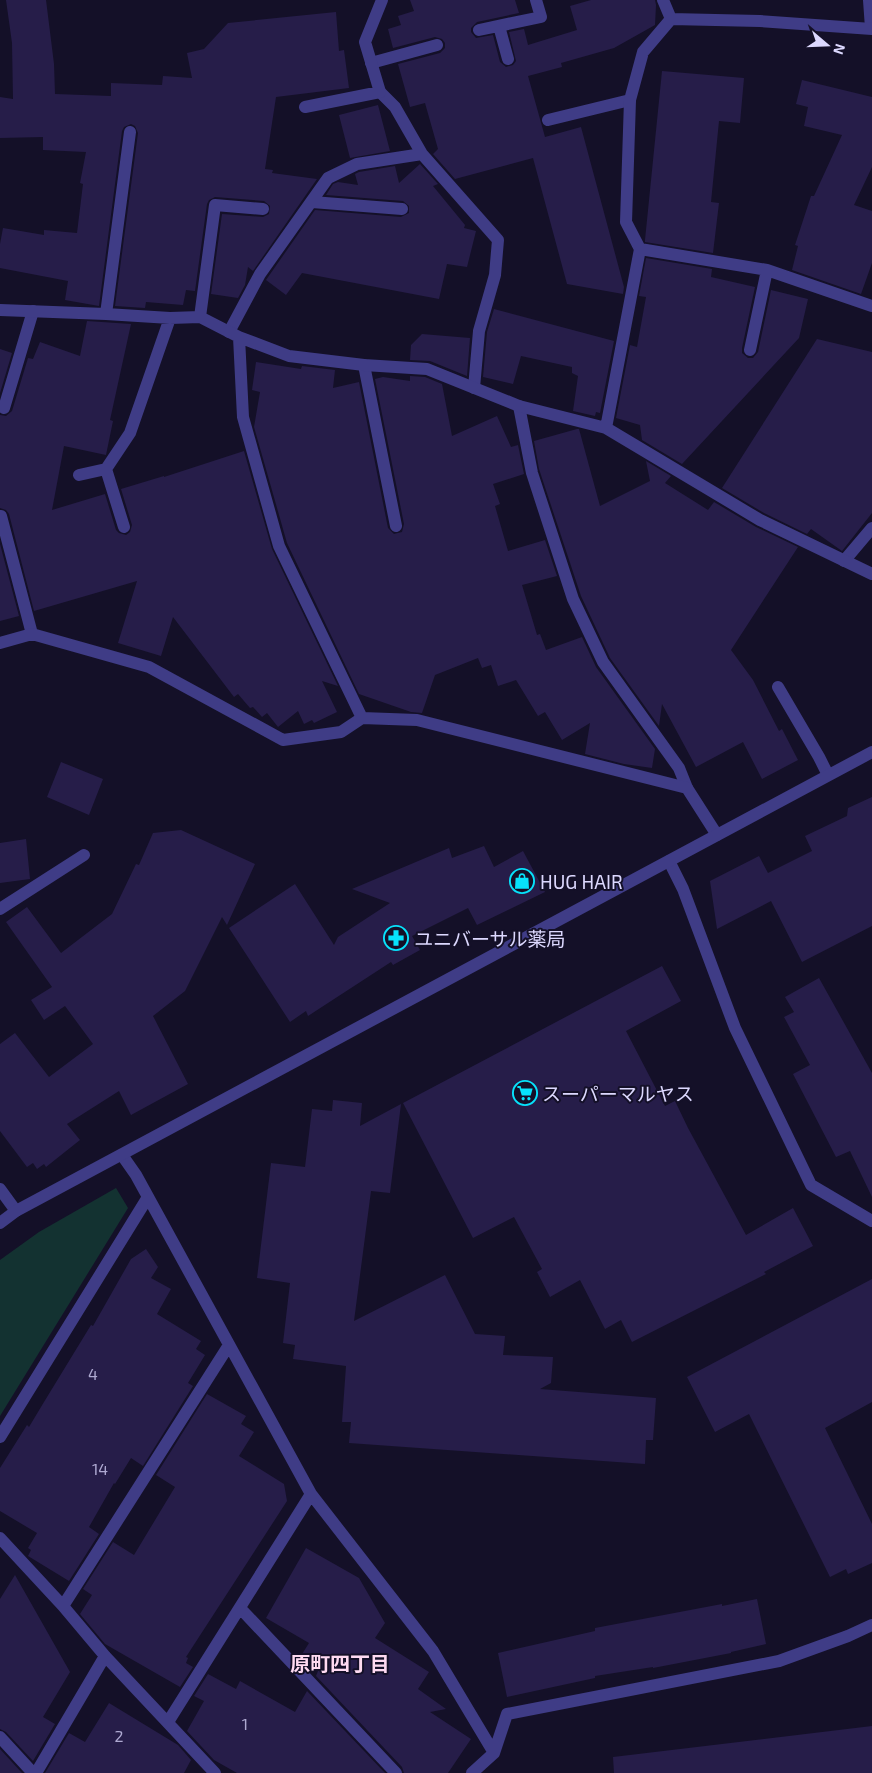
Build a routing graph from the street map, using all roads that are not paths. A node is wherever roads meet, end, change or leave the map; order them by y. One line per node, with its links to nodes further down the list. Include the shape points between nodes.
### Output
1 (382, 0): 11 (street, via 365,42)
2 (536, 0): 6 (street, via 541,17)
3 (663, 0): 5 (street)
4 (869, 0): 7 (street)
5 (671, 19): 7 (street); 13 (street, via 643,52)
6 (499, 26): 8 (street); 10 (street)
7 (871, 28)
8 (479, 30)
9 (437, 45): 11 (street)
10 (508, 59)
11 (371, 63): 12 (street)
12 (380, 92): 14 (street); 17 (street, via 396,107)
13 (630, 100): 15 (street); 21 (street, via 626,222)
14 (305, 107)
15 (548, 120)
16 (130, 132): 26 (street)
17 (422, 154): 18 (street, via 357,164 328,178); 32 (street, via 498,240 495,275 479,331)
18 (312, 202): 19 (street); 29 (street, via 260,274)
19 (402, 208)
20 (263, 209): 27 (street, via 215,205)
21 (640, 249): 22 (street); 35 (street)
22 (768, 270): 23 (street); 30 (street)
23 (872, 306)
24 (0, 310): 25 (street)
25 (33, 311): 26 (street); 34 (street)
26 (106, 314): 28 (street)
27 (200, 317): 28 (street); 29 (street)
28 (170, 318): 36 (street, via 130,433)
29 (234, 334): 31 (street, via 289,356); 47 (street, via 242,417 279,546)
30 (750, 350)
31 (364, 364): 32 (street, via 426,369); 39 (street)
32 (474, 388): 33 (street)
33 (518, 406): 35 (street); 50 (street, via 532,473 573,598 603,662 679,768)
34 (4, 408)
35 (606, 428): 42 (street, via 760,520)
36 (106, 470): 37 (street); 40 (street)
37 (79, 475)
38 (1, 516): 44 (street)
39 (396, 526)
40 (124, 527)
41 (872, 528): 42 (street)
42 (844, 560): 43 (street)
43 (872, 574)
44 (32, 634): 45 (street); 47 (street, via 149,666 283,740 341,732)
45 (0, 643)
46 (778, 687): 49 (street)
47 (362, 718): 50 (street, via 417,720)
48 (872, 752): 49 (street)
49 (828, 776): 51 (street)
50 (687, 788): 51 (street)
51 (717, 835): 53 (street)
52 (84, 854): 54 (street)
53 (669, 861): 55 (street); 59 (street, via 683,888 735,1028 811,1185)
54 (0, 909)
55 (122, 1155): 57 (street); 58 (street)
56 (0, 1189): 58 (street)
57 (148, 1198): 61 (street); 62 (street)
58 (16, 1211): 60 (street)
59 (872, 1221)
60 (0, 1223)
61 (229, 1345): 63 (street); 65 (street)
62 (0, 1437)
63 (312, 1494): 66 (street); 71 (street, via 432,1651)
64 (0, 1538): 65 (street)
65 (64, 1606): 68 (street)
66 (240, 1608): 69 (street); 74 (street)
67 (872, 1625): 71 (street, via 778,1660 507,1714)
68 (105, 1656): 69 (street); 72 (street)
69 (168, 1722): 73 (street)
70 (0, 1737): 72 (street)
71 (494, 1753): 75 (street)
72 (35, 1773)
73 (215, 1773)
74 (396, 1773)
75 (472, 1773)

